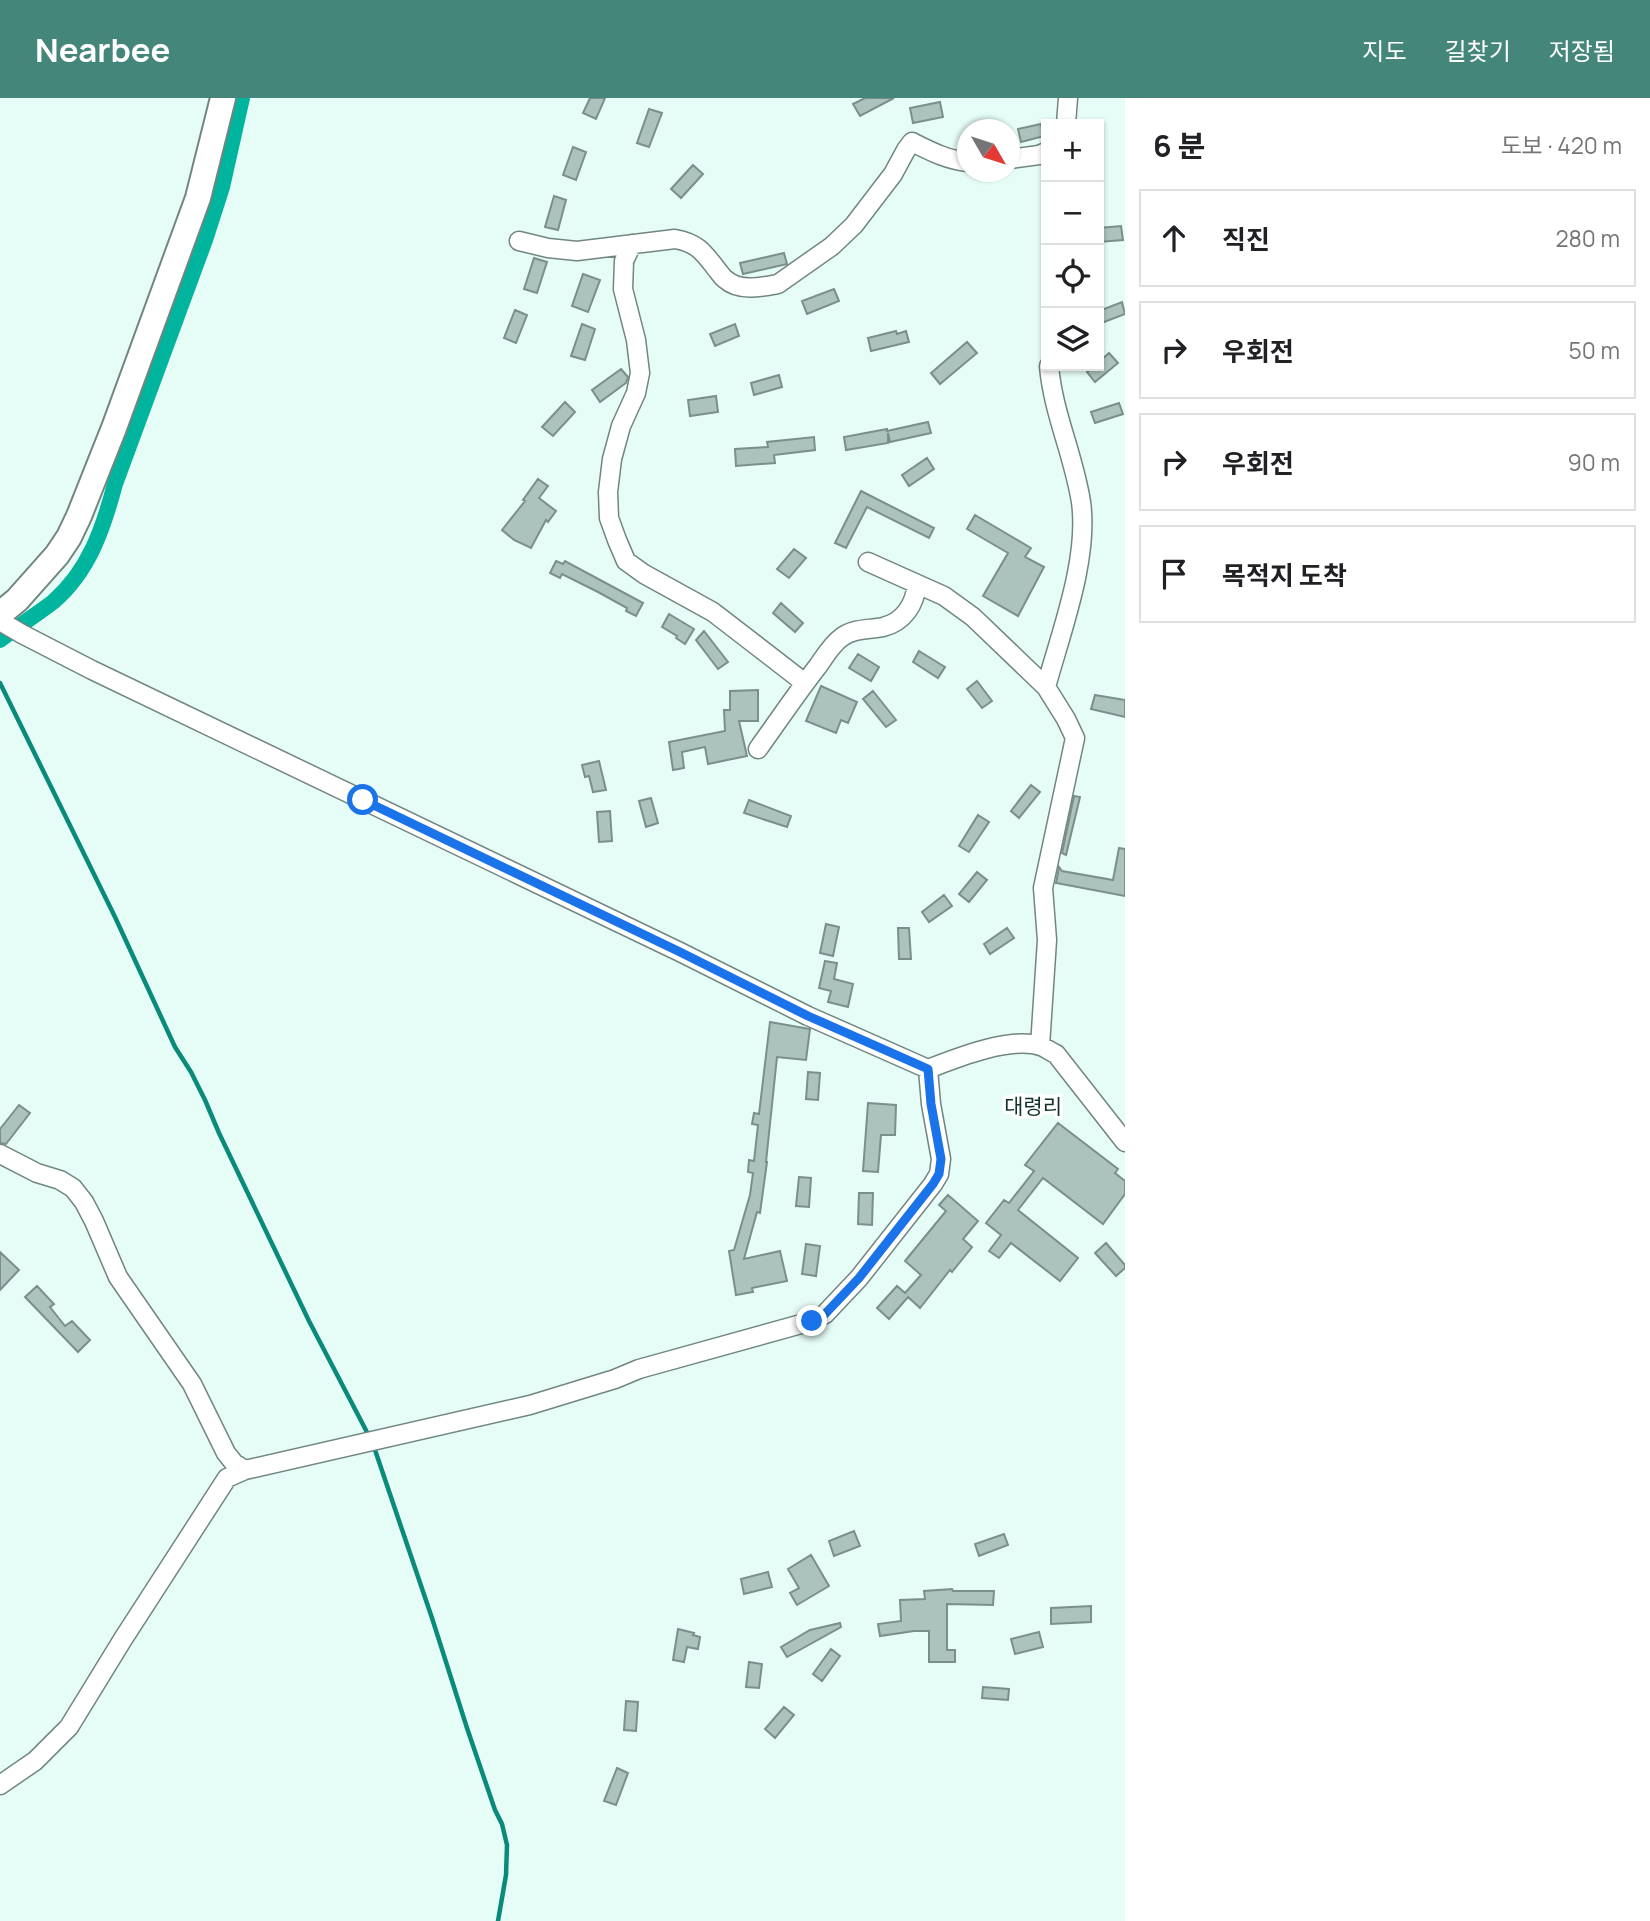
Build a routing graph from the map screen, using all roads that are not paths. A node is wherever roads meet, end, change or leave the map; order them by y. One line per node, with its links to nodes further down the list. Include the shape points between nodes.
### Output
1 (223, 98): 12 (street, via 198,198 79,516 57,555)
2 (1068, 98): 3 (street)
3 (1066, 119)
4 (1041, 154): 5 (street)
5 (1020, 158)
6 (957, 160): 8 (street, via 912,142 854,225 778,284 749,287 731,283 687,241)
7 (519, 241): 8 (street, via 577,251)
8 (632, 244): 13 (street, via 624,261 623,289 640,373 612,459 608,492 617,540 626,561 713,612)
9 (1050, 371): 14 (street, via 1081,503 1082,525 1074,584)
10 (868, 562): 11 (street)
11 (917, 584): 13 (street, via 906,614 883,627 840,638); 14 (street, via 973,617)
12 (1, 619): 17 (street, via 22,634 293,767 808,1016)
13 (805, 683): 15 (street)
14 (1046, 687): 16 (street, via 1074,738 1043,888 1047,940)
15 (758, 748)
16 (1040, 1046): 17 (street, via 988,1048); 18 (street, via 1056,1054)
17 (928, 1069): 20 (street, via 941,1159 939,1174 859,1278 825,1314 530,1405)
18 (1125, 1142)
19 (1, 1158): 20 (street, via 60,1180 84,1202 118,1277 192,1384 226,1452)
20 (245, 1470): 21 (street, via 227,1478 216,1493 69,1727 35,1761)
21 (0, 1785)

